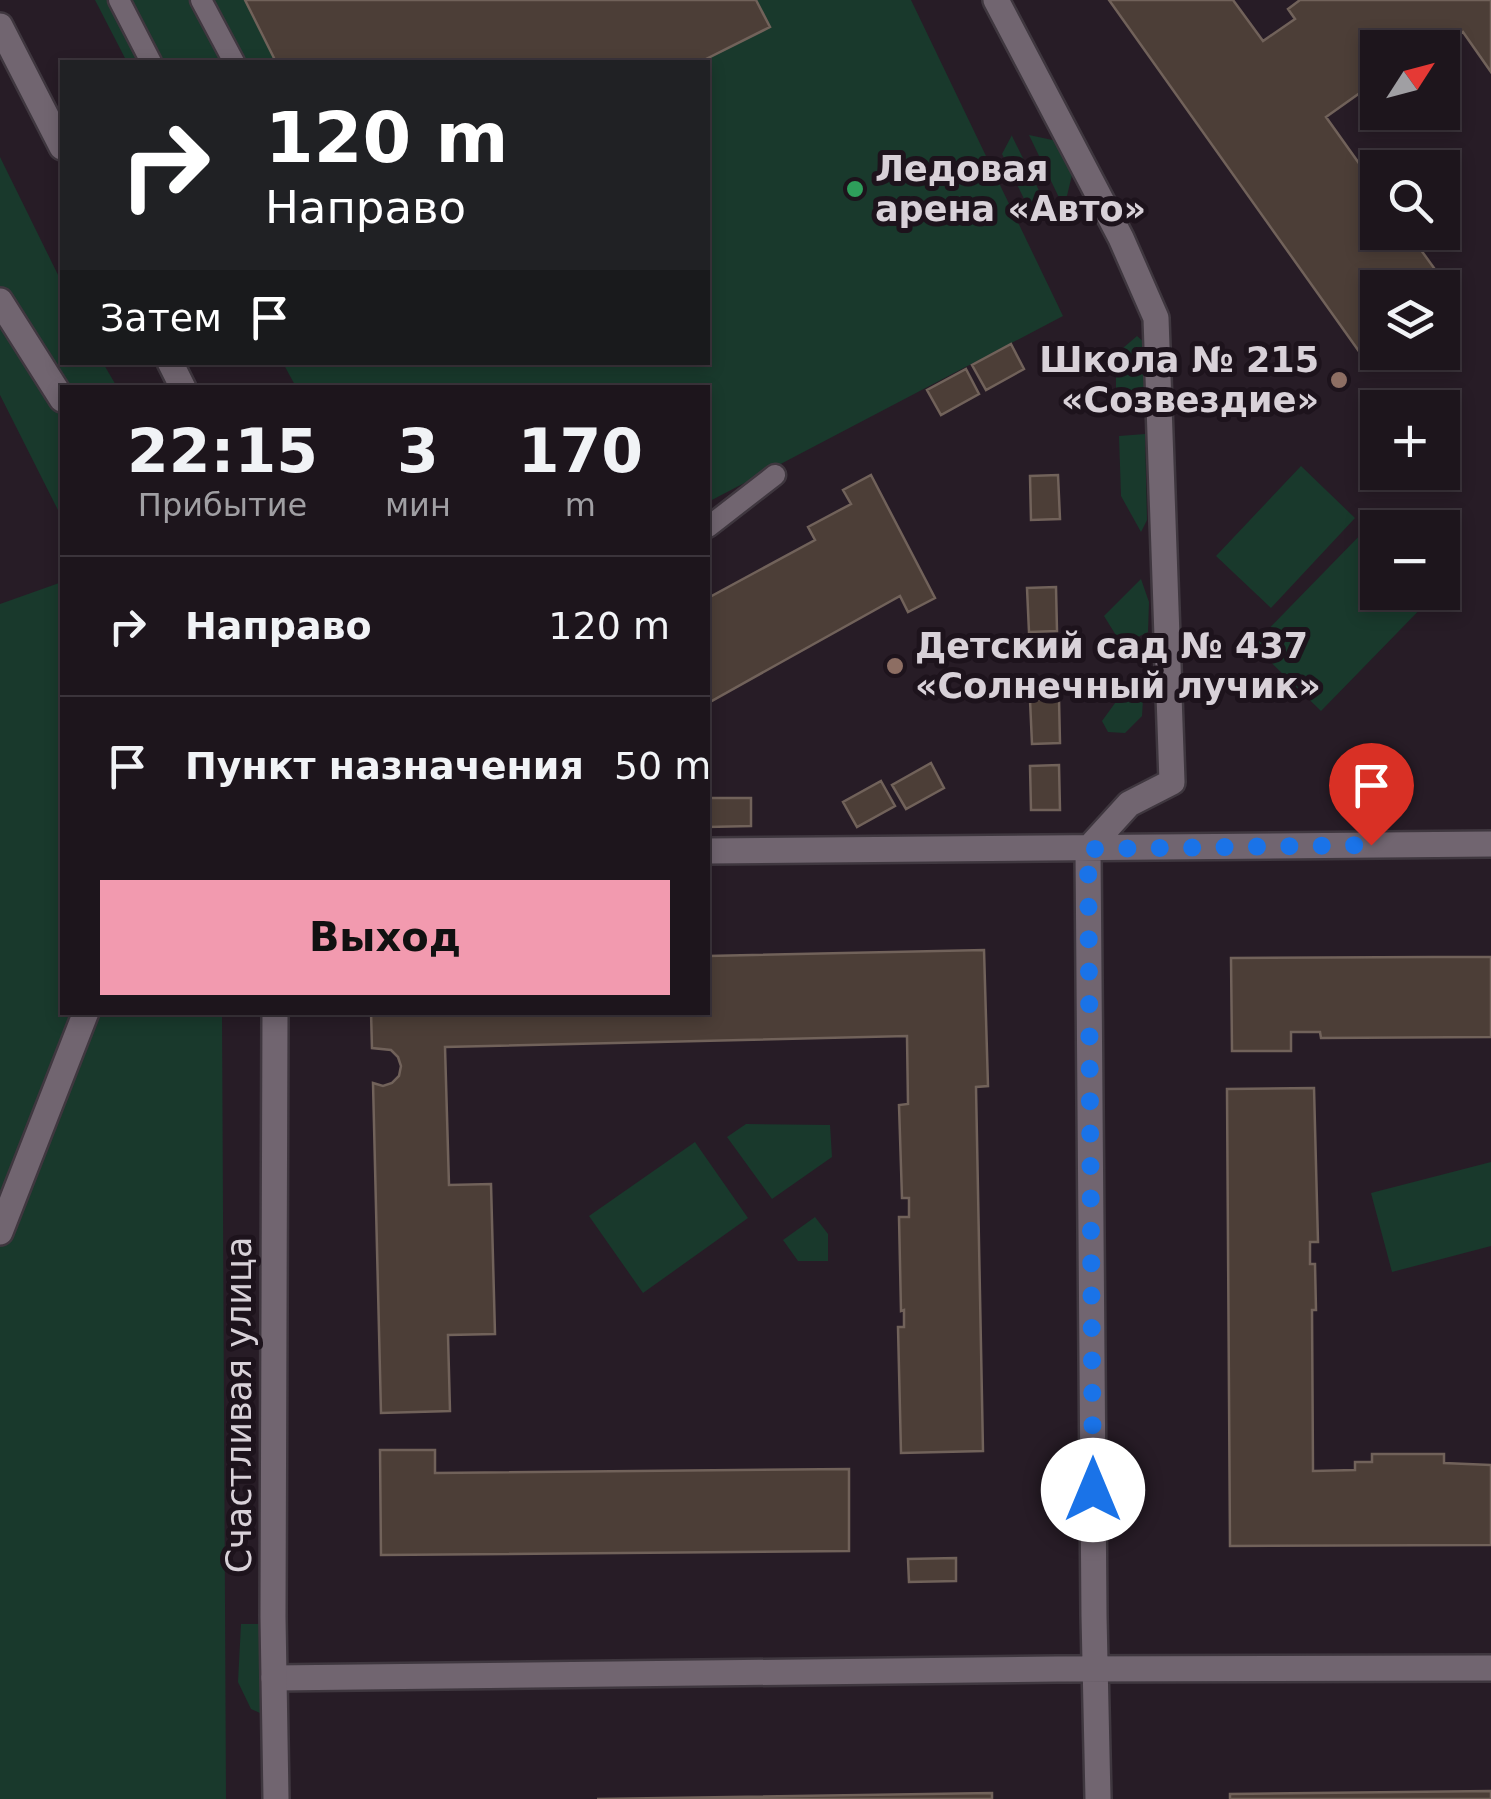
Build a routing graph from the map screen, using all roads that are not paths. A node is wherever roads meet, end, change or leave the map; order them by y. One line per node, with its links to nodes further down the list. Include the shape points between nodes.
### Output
1 (119, 0): 5 (lane)
2 (202, 0): 6 (lane)
3 (996, 0): 13 (street, via 1122,238 1156,318 1172,782 1130,804)
4 (0, 26): 7 (street)
5 (150, 60)
6 (233, 60)
7 (60, 143)
8 (0, 301): 9 (street)
9 (60, 396)
10 (776, 475): 11 (lane)
11 (710, 526)
12 (1491, 844): 13 (street)
13 (1088, 849): 14 (street); 19 (street)
14 (710, 850)
15 (85, 1015): 17 (street)
16 (275, 1015): 20 (street, Счастливая улица)
17 (0, 1232)
18 (1491, 1668): 19 (street)
19 (1096, 1669): 20 (street); 22 (street)
20 (274, 1678): 21 (street, Счастливая улица)
21 (276, 1799)
22 (1098, 1799)

